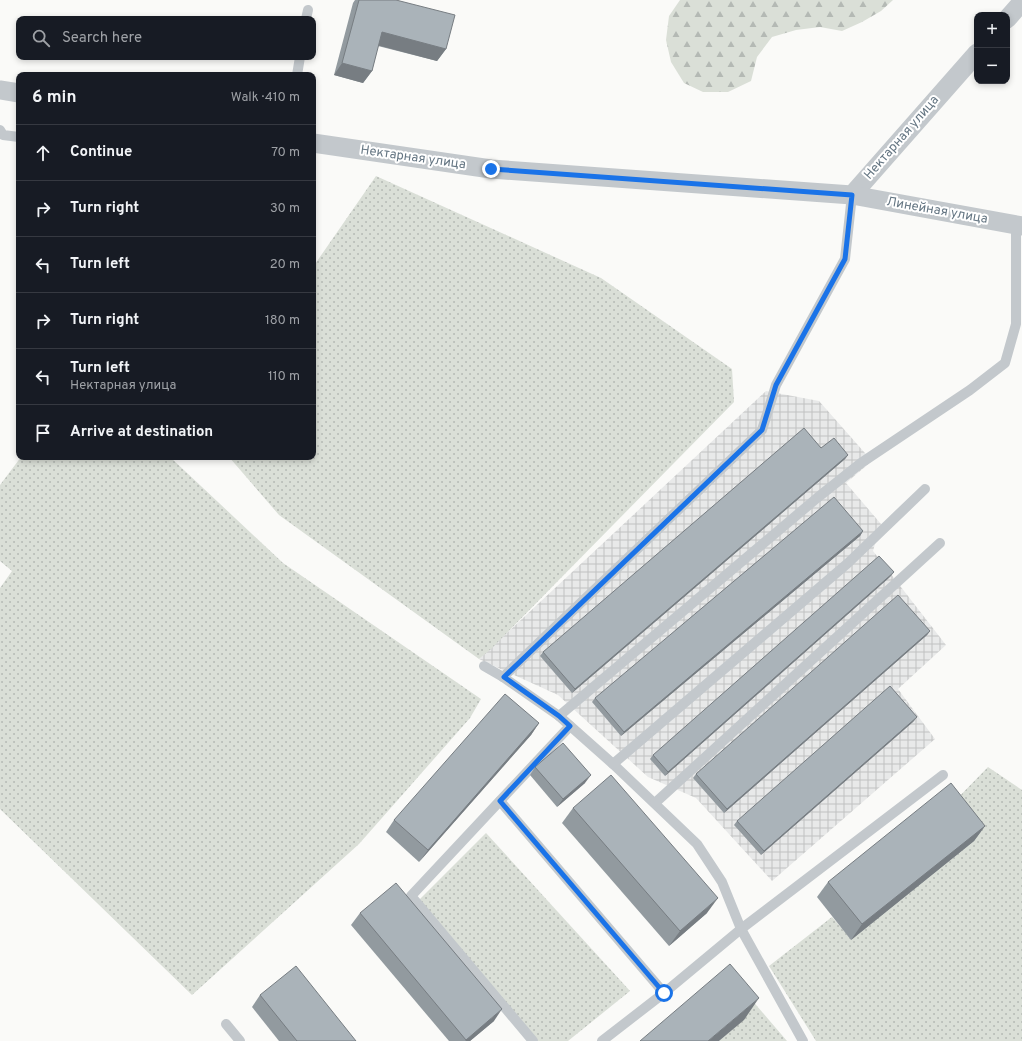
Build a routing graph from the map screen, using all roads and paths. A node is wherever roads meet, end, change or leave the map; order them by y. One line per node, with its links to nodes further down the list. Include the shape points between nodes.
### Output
1 (1022, 2): 2 (street)
2 (1010, 16)
3 (974, 56): 11 (street, Нектарная улица)
4 (300, 60): 5 (lane)
5 (298, 72)
6 (0, 90): 7 (street)
7 (16, 93)
8 (0, 130): 9 (lane, via 3,135)
9 (16, 137)
10 (316, 143): 11 (street, Нектарная улица, via 491,169)
11 (852, 195): 12 (street, Линейная улица); 16 (lane, via 845,259 776,385 762,430)
12 (1019, 226): 17 (lane, via 1016,324 1005,363 970,390 855,467)
13 (924, 489): 19 (lane, via 848,563)
14 (940, 543): 22 (lane)
15 (484, 666): 16 (lane)
16 (504, 677): 17 (lane)
17 (559, 716): 18 (lane)
18 (570, 726): 19 (lane); 21 (lane)
19 (613, 764): 22 (lane)
20 (942, 775): 23 (lane)
21 (500, 801): 24 (lane); 27 (lane, via 411,896)
22 (655, 803): 23 (lane, via 697,844 722,882)
23 (741, 930): 24 (lane); 29 (lane)
24 (664, 993): 28 (lane)
25 (226, 1024): 26 (lane)
26 (240, 1041)
27 (533, 1041)
28 (602, 1041)
29 (802, 1041)

